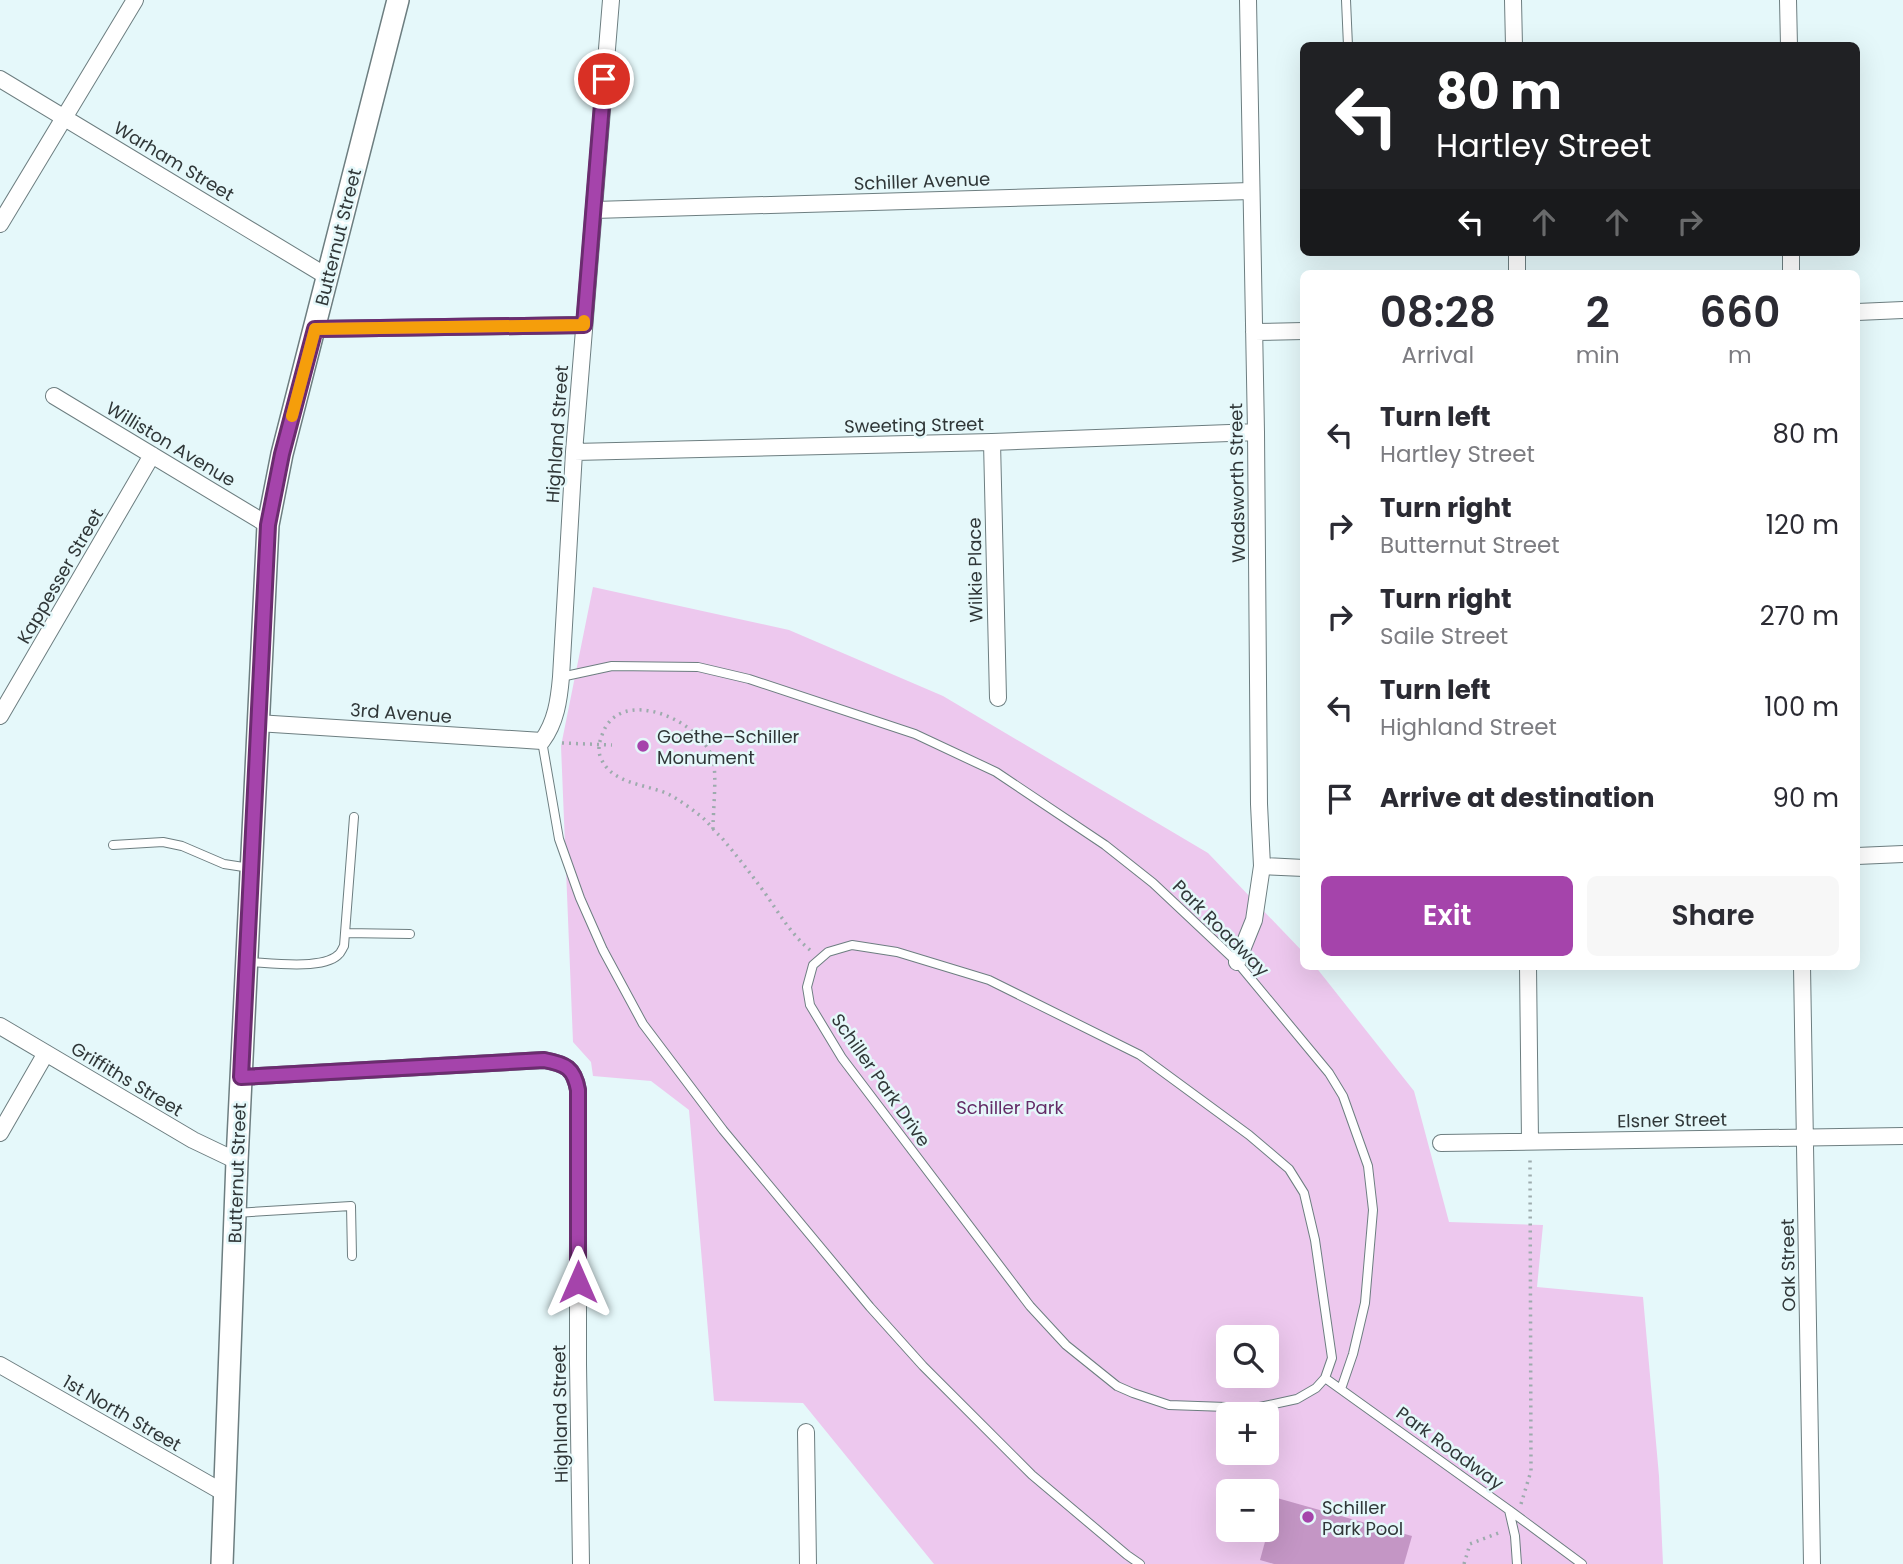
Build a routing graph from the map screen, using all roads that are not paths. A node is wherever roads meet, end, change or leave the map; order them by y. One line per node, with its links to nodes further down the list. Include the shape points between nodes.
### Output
1 (135, 0): 12 (street)
2 (398, 0): 16 (street, Butternut Street)
3 (611, 0): 14 (street, Highland Street)
4 (1248, 0): 13 (street, Wadsworth Street)
5 (1346, 0): 8 (lane)
6 (1513, 0): 9 (street)
7 (1788, 0): 10 (street)
8 (1348, 42)
9 (1514, 42)
10 (1789, 42)
11 (0, 79): 12 (street, Warham Street)
12 (64, 117): 15 (street); 16 (street, Warham Street)
13 (1251, 191): 14 (street, Schiller Avenue); 22 (street, Wadsworth Street)
14 (594, 210): 19 (street, Highland Street)
15 (0, 224)
16 (328, 277): 20 (street, Butternut Street)
17 (1903, 310): 18 (street)
18 (1860, 312)
19 (584, 325): 20 (street); 26 (street, Highland Street)
20 (315, 329): 28 (street, Butternut Street)
21 (1300, 331): 22 (street)
22 (1254, 332): 24 (street, Wadsworth Street)
23 (54, 396): 27 (street, Williston Avenue)
24 (1256, 432): 25 (street, Sweeting Street); 38 (street, Wadsworth Street)
25 (992, 442): 26 (street, Sweeting Street); 30 (street, Wilkie Place)
26 (574, 452): 29 (street, Highland Street)
27 (152, 455): 28 (street, Williston Avenue); 31 (street, Kappesser Street)
28 (268, 525): 32 (street, Butternut Street)
29 (561, 677): 33 (street, Highland Street); 44 (lane, Park Roadway, via 612,666 698,667 762,683 915,734 996,772 1105,845)
30 (998, 698)
31 (0, 716)
32 (257, 723): 33 (street, 3rd Avenue); 40 (street, Butternut Street)
33 (550, 742): 67 (lane, via 559,839 603,950 643,1024 723,1130 923,1366 1032,1475)
34 (354, 817): 41 (lane)
35 (113, 845): 40 (lane, via 163,842 224,864)
36 (1903, 854): 37 (street)
37 (1860, 856)
38 (1262, 866): 39 (street); 44 (street, Wadsworth Street, via 1254,920)
39 (1300, 867)
40 (250, 868): 43 (street, Butternut Street)
41 (345, 933): 42 (lane); 43 (lane, via 344,946 327,961)
42 (410, 934)
43 (246, 962): 49 (street, Butternut Street)
44 (1237, 962): 60 (lane, Park Roadway, via 1329,1073 1343,1096 1368,1166 1373,1210 1364,1303)
45 (1528, 970): 53 (street)
46 (1802, 970): 52 (street, Oak Street)
47 (0, 1026): 48 (street, Griffiths Street)
48 (46, 1053): 50 (street); 55 (street, Griffiths Street)
49 (241, 1077): 55 (street, Butternut Street); 65 (street, Highland Street, via 544,1060 566,1066 575,1076)
50 (0, 1133)
51 (1903, 1136): 52 (street, Elsner Street)
52 (1805, 1138): 53 (street, Elsner Street); 70 (street, Oak Street)
53 (1530, 1141): 54 (street, Elsner Street)
54 (1441, 1143)
55 (237, 1161): 56 (street, Butternut Street)
56 (236, 1213): 57 (lane, via 351,1206); 62 (street, Butternut Street)
57 (352, 1256)
58 (0, 1365): 62 (street, 1st North Street)
59 (1325, 1378): 59 (lane, Schiller Park Drive, via 1332,1359 1304,1193 1289,1169 1249,1135 1140,1055 989,980 897,952 852,946 828,952 813,965 807,987 810,1005 842,1058 1030,1306 1066,1345 1117,1386 1169,1405 1255,1408 1297,1399); 60 (lane)
60 (1341, 1390): 63 (lane, Park Roadway)
61 (806, 1432): 66 (street)
62 (226, 1494): 64 (street, Butternut Street)
63 (1508, 1510): 68 (lane, Park Roadway); 69 (lane)
64 (222, 1564)
65 (581, 1564)
66 (808, 1564)
67 (1140, 1564)
68 (1517, 1564)
69 (1582, 1564)
70 (1812, 1564)

